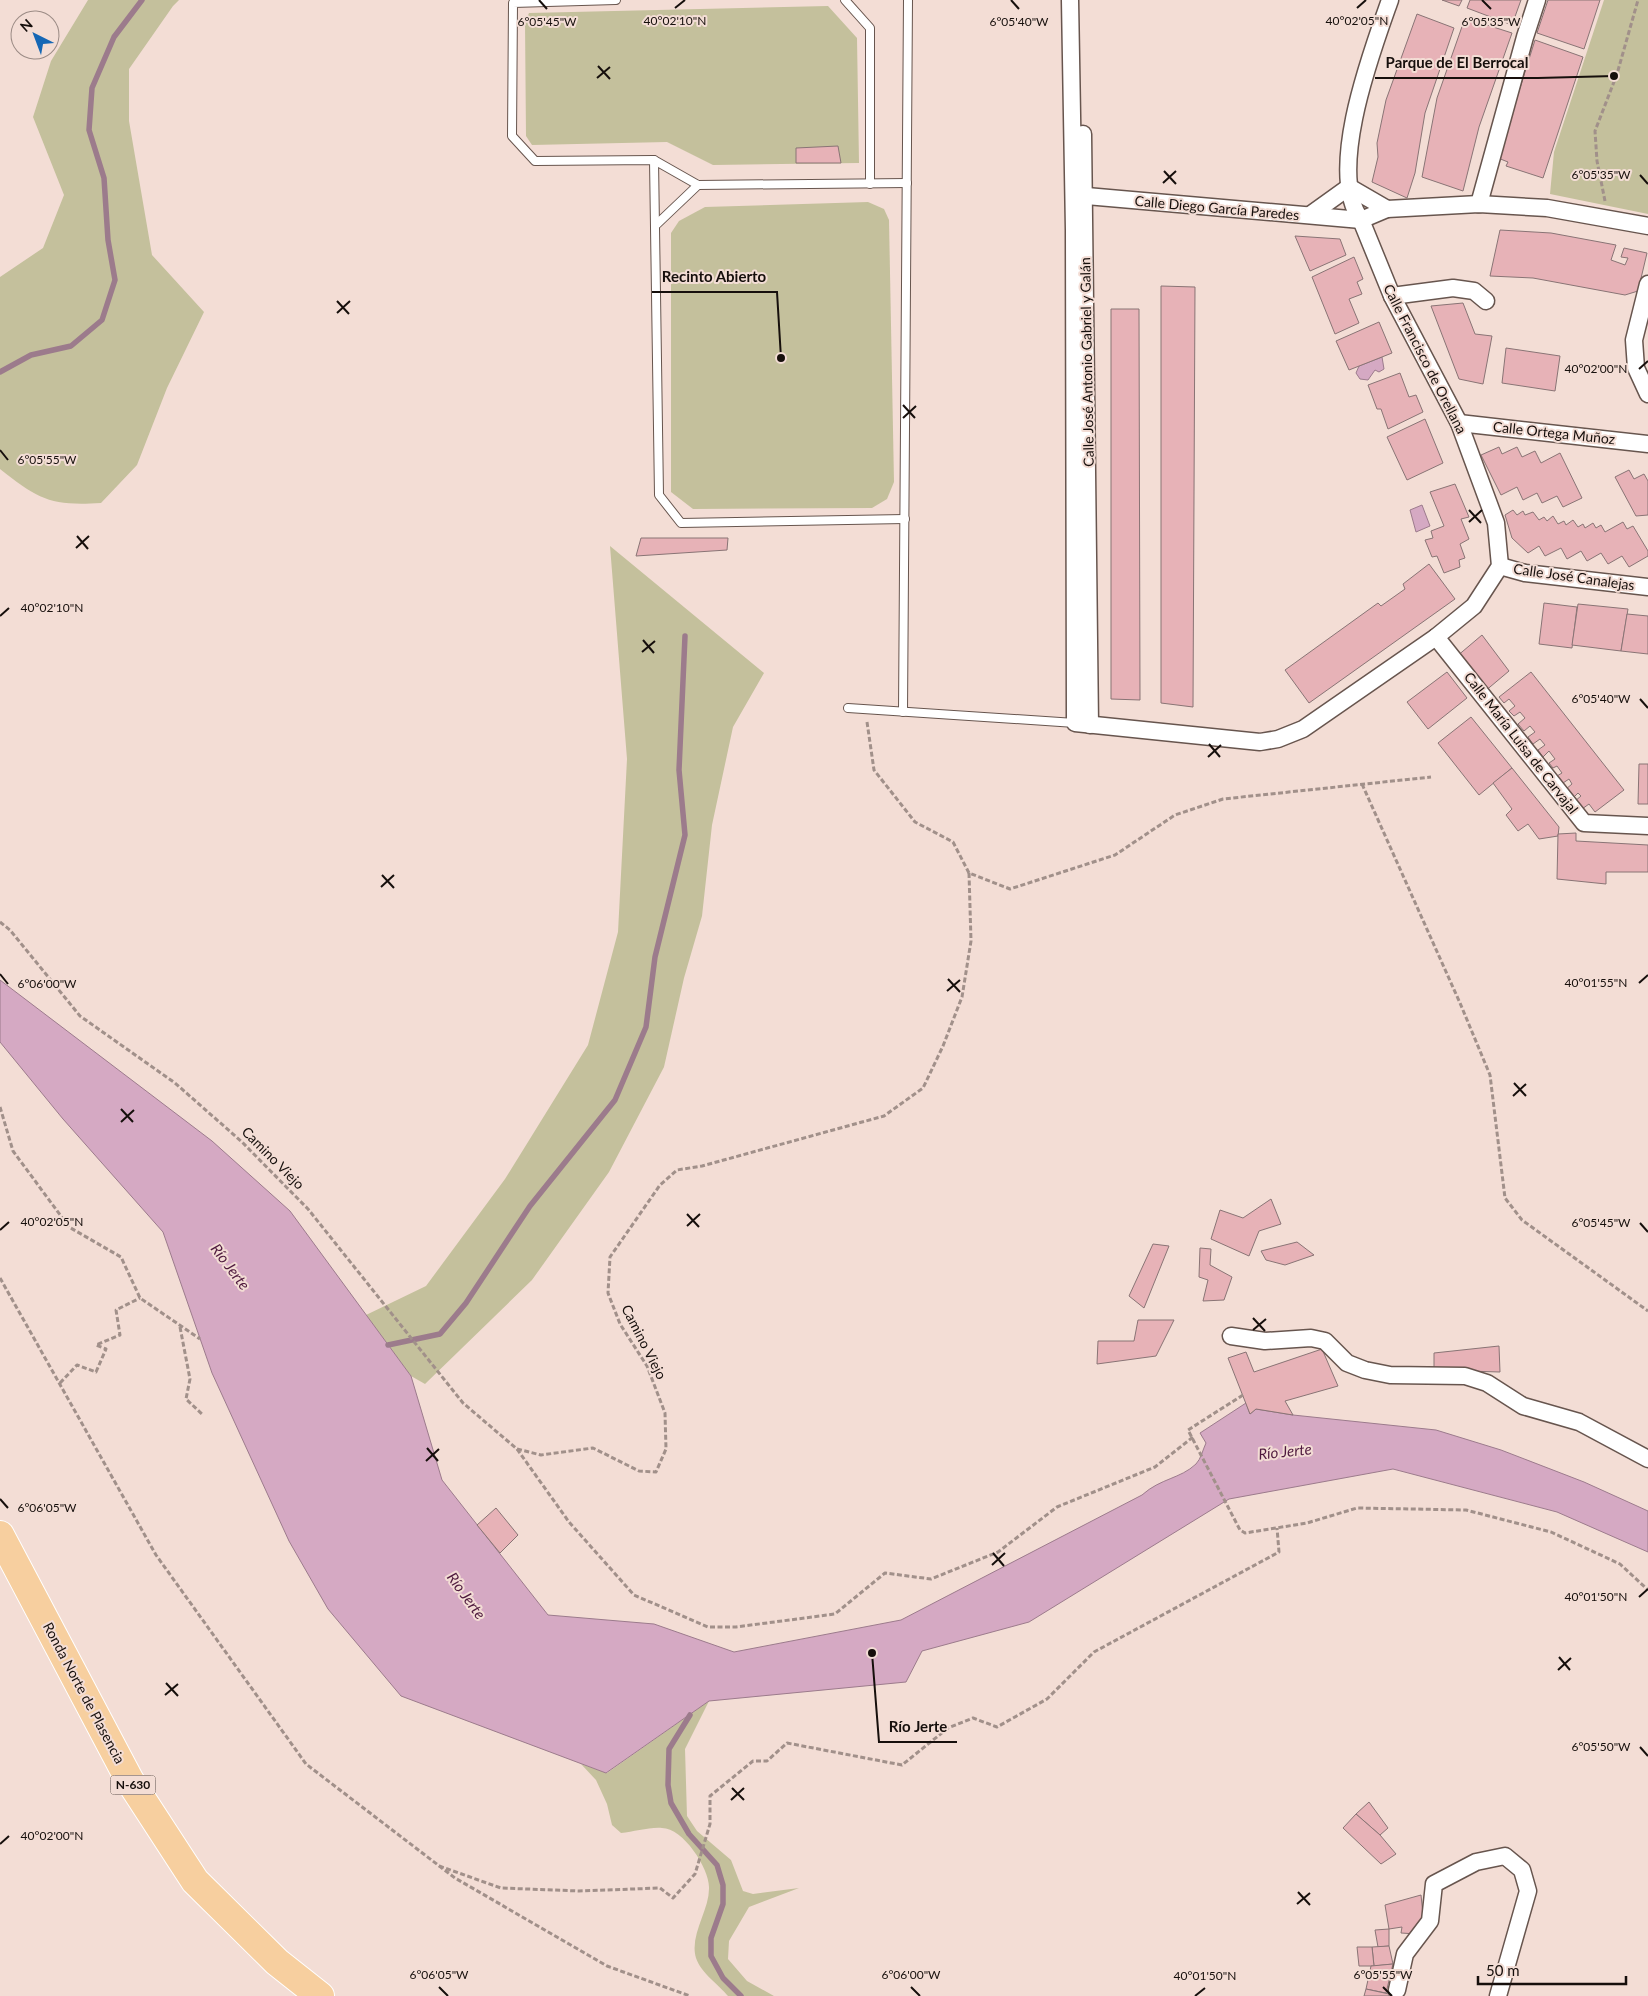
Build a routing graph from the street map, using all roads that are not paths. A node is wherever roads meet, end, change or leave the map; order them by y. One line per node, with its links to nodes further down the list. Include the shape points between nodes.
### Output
1 (616, 0): 8 (lane, via 514,3 512,136 535,161)
2 (845, 0): 9 (lane, via 870,28)
3 (908, 0): 10 (lane)
4 (1070, 0): 13 (street, Calle José Antonio Gabriel y Galán)
5 (1080, 0): 13 (street, Calle José Antonio Gabriel y Galán)
6 (1390, 0): 12 (street, Calle Francisco de Orellana, via 1365,73 1350,134)
7 (1537, 0): 14 (street)
8 (654, 160): 11 (lane); 18 (lane)
9 (870, 184): 10 (lane); 11 (lane)
10 (907, 184): 26 (lane)
11 (698, 185): 18 (lane)
12 (1349, 187): 15 (street); 16 (street); 17 (street, Calle Francisco de Orellana, via 1356,214)
13 (1079, 196): 16 (street, Calle Diego García Paredes); 32 (street, Calle José Antonio Gabriel y Galán)
14 (1479, 204): 15 (street); 19 (street, via 1547,208)
15 (1387, 209): 17 (street)
16 (1310, 215): 17 (street, Calle Diego García Paredes)
17 (1361, 220): 21 (street, Calle Francisco de Orellana)
18 (657, 224): 26 (lane, via 659,495 681,523)
19 (1648, 226)
20 (1648, 284): 23 (street, via 1634,340 1636,368)
21 (1392, 296): 22 (street, via 1453,288 1474,291); 24 (street, Calle Francisco de Orellana)
22 (1486, 301)
23 (1648, 394)
24 (1459, 423): 25 (street, Calle Ortega Muñoz); 27 (street, Calle Francisco de Orellana, via 1496,523)
25 (1648, 444)
26 (905, 519): 31 (lane)
27 (1500, 566): 28 (street, Calle José Canalejas); 29 (street, via 1474,606)
28 (1648, 587)
29 (1436, 637): 32 (street, via 1303,730 1278,739 1239,741); 33 (street, Calle María Luisa de Carvajal, via 1584,823)
30 (848, 708): 31 (lane)
31 (903, 712): 32 (lane)
32 (1083, 724)
33 (1648, 826)
34 (1231, 1336): 35 (street, via 1266,1341 1311,1338 1325,1341 1347,1363 1390,1375 1465,1376 1487,1383 1522,1406 1579,1422)
35 (1648, 1459)
36 (0, 1535): 38 (highway, Ronda Norte de Plasencia / N-630, via 130,1781 195,1881 277,1962)
37 (1397, 1990): 39 (street, via 1405,1954 1430,1921 1434,1884 1476,1862 1505,1856 1522,1870 1528,1891)
38 (320, 1996)
39 (1498, 1996)

